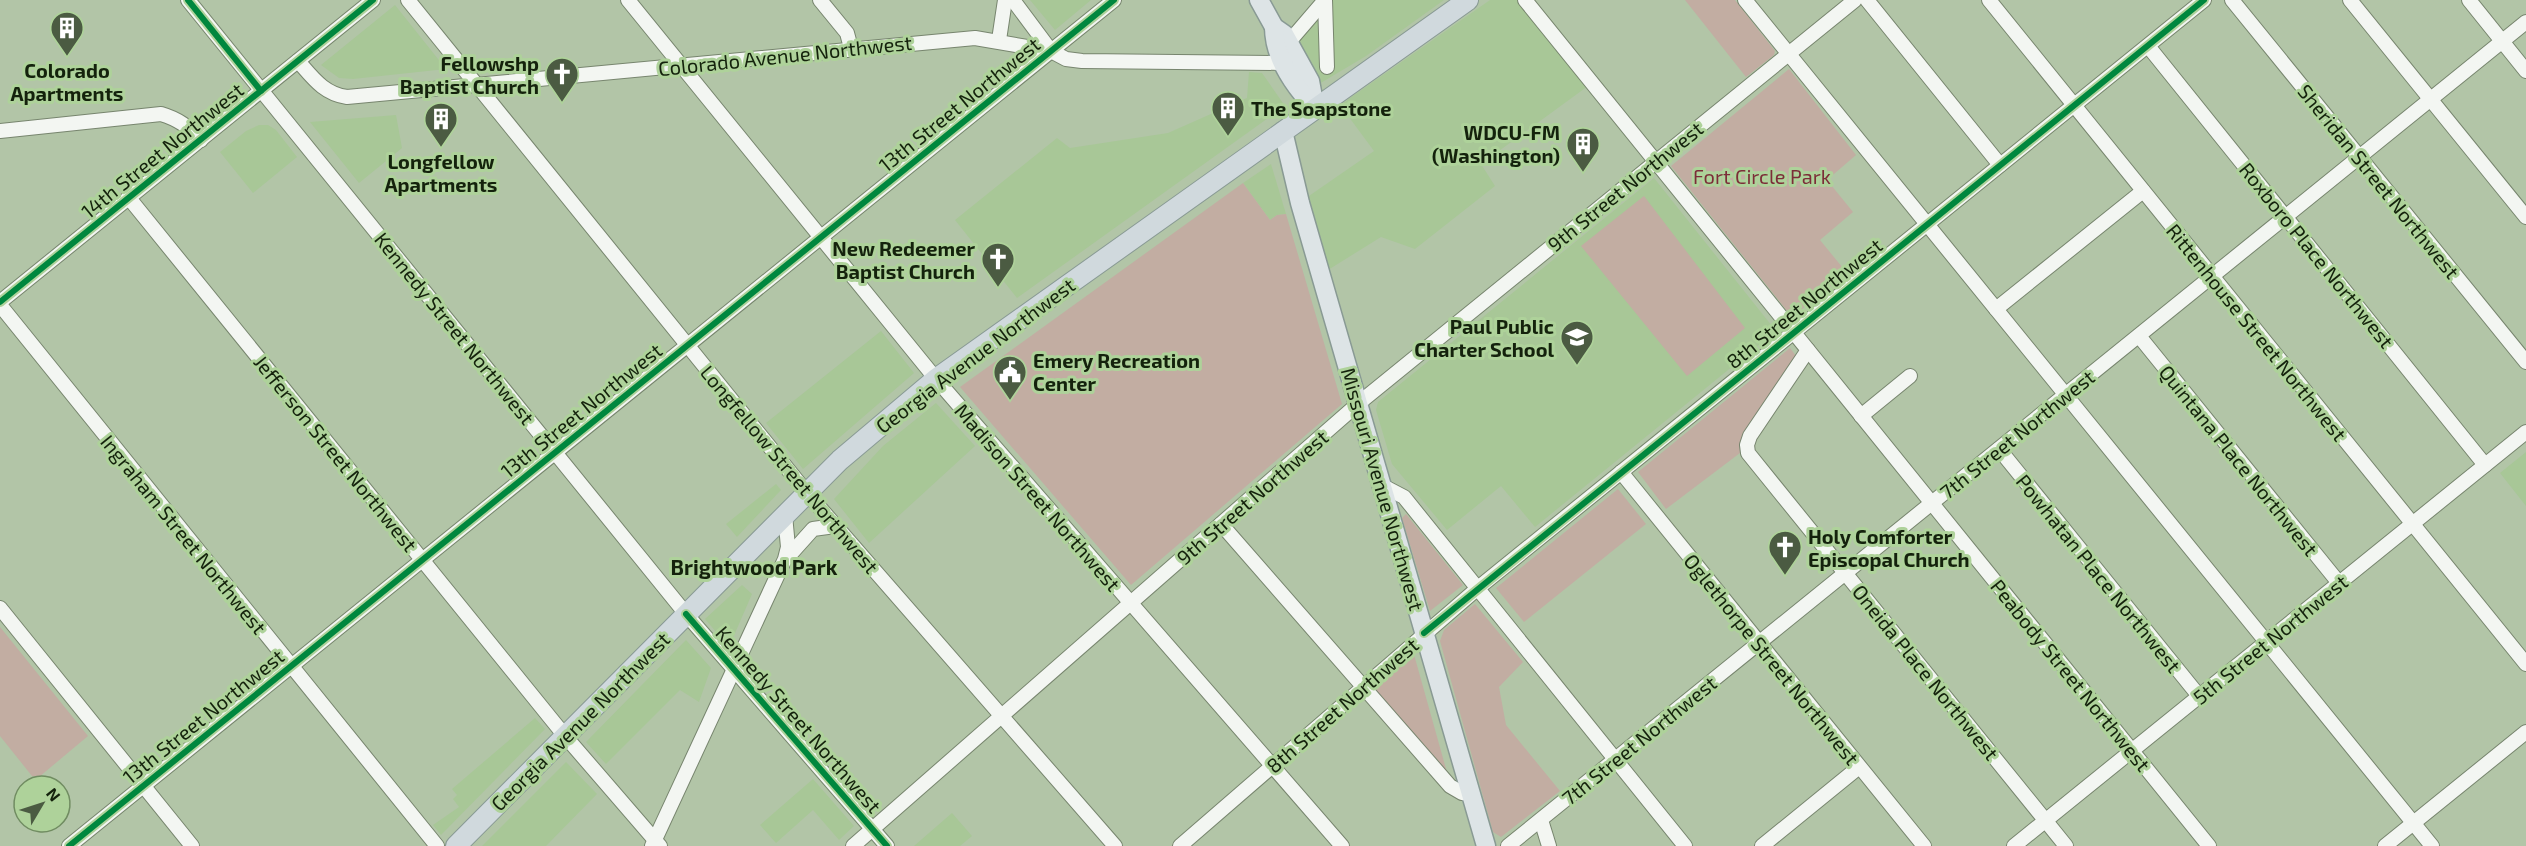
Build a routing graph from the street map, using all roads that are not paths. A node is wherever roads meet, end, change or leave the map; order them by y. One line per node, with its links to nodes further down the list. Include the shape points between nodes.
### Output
1 (188, 0): 36 (street, Kennedy Street Northwest)
2 (373, 0): 30 (street, 14th Street Northwest)
3 (408, 0): 35 (street, Longfellow Street Northwest)
4 (628, 0): 32 (street, Madison Street Northwest)
5 (820, 0): 27 (street, via 847,33)
6 (1005, 0): 23 (street)
7 (1013, 0): 28 (street)
8 (1114, 0): 28 (street, 13th Street Northwest)
9 (1259, 0): 22 (main road)
10 (1325, 0): 24 (street); 33 (street)
11 (1468, 0): 39 (highway, Georgia Avenue Northwest)
12 (1525, 0): 44 (street, Peabody Street Northwest)
13 (1746, 0): 29 (street)
14 (1855, 0): 29 (street, 9th Street Northwest)
15 (1867, 0): 45 (street)
16 (1989, 0): 38 (street, Rittenhouse Street Northwest)
17 (2204, 0): 26 (street, 8th Street Northwest)
18 (2232, 0): 43 (street, Sheridan Street Northwest)
19 (2350, 0): 37 (street)
20 (2469, 0): 25 (street)
21 (2526, 22): 25 (street, 7th Street Northwest)
22 (1274, 27): 24 (main road); 31 (main road, via 1274,40)
23 (999, 40): 27 (street, Colorado Avenue Northwest); 28 (street, Colorado Avenue Northwest)
24 (1288, 42): 39 (main road, via 1310,81)
25 (2502, 42): 34 (street); 37 (street, 7th Street Northwest)
26 (2148, 46): 38 (street, 8th Street Northwest); 48 (street, Roxboro Place Northwest)
27 (851, 48): 32 (street, Colorado Avenue Northwest)
28 (1051, 51): 31 (street, Colorado Avenue Northwest, via 1066,59 1082,61); 51 (street, 13th Street Northwest)
29 (1789, 53): 44 (street, 9th Street Northwest); 50 (street)
30 (298, 61): 35 (street, Colorado Avenue Northwest, via 320,87 336,96); 36 (street, 14th Street Northwest)
31 (1284, 63): 39 (main road, via 1297,89)
32 (681, 64): 35 (street, Colorado Avenue Northwest); 51 (street, Madison Street Northwest)
33 (1327, 67)
34 (2526, 71)
35 (477, 85): 57 (street, Longfellow Street Northwest)
36 (261, 91): 42 (street, 14th Street Northwest); 67 (street, Kennedy Street Northwest)
37 (2430, 100): 43 (street, 7th Street Northwest); 49 (street)
38 (2074, 105): 45 (street, 8th Street Northwest); 46 (street, Rittenhouse Street Northwest)
39 (1315, 108): 41 (highway, Georgia Avenue Northwest)
40 (0, 131): 42 (street, via 161,114 185,125)
41 (1283, 131): 61 (highway, Georgia Avenue Northwest); 63 (main road, Missouri Avenue Northwest, via 1300,203)
42 (201, 140): 47 (street, 14th Street Northwest)
43 (2360, 157): 48 (street, 7th Street Northwest); 59 (street, Sheridan Street Northwest)
44 (1656, 162): 55 (street, Peabody Street Northwest); 63 (street, 9th Street Northwest)
45 (2000, 165): 50 (street, 8th Street Northwest)
46 (2143, 191): 52 (street, Rittenhouse Street Northwest); 54 (street)
47 (129, 198): 53 (street, 14th Street Northwest); 78 (street, Jefferson Street Northwest)
48 (2285, 217): 52 (street, 7th Street Northwest); 68 (street, Roxboro Place Northwest)
49 (2526, 217)
50 (1928, 224): 54 (street); 55 (street, 8th Street Northwest)
51 (820, 238): 57 (street, 13th Street Northwest); 61 (street, Madison Street Northwest)
52 (2212, 276): 56 (street, 7th Street Northwest); 75 (street, Rittenhouse Street Northwest)
53 (0, 304): 89 (street, Ingraham Street Northwest)
54 (1996, 309): 62 (street)
55 (1793, 332): 58 (street, Peabody Street Northwest); 69 (street, 8th Street Northwest)
56 (2139, 336): 62 (street, 7th Street Northwest); 80 (street, Quintana Place Northwest)
57 (687, 346): 67 (street, 13th Street Northwest); 71 (street, Longfellow Street Northwest)
58 (1808, 350): 64 (street, Peabody Street Northwest); 79 (street, Oneida Place Northwest, via 1750,436 1747,449)
59 (2526, 362)
60 (1910, 376): 64 (street)
61 (936, 379): 71 (highway, Georgia Avenue Northwest, via 868,435); 82 (street, Madison Street Northwest)
62 (2066, 395): 66 (street, 7th Street Northwest); 86 (street)
63 (1359, 403): 70 (main road, Missouri Avenue Northwest); 74 (street, 9th Street Northwest)
64 (1862, 416): 72 (street, Peabody Street Northwest)
65 (2526, 432): 68 (street, 5th Street Northwest)
66 (1999, 449): 72 (street, 7th Street Northwest); 92 (street, Powhatan Place Northwest)
67 (555, 452): 78 (street, 13th Street Northwest); 84 (street, Kennedy Street Northwest)
68 (2485, 465): 75 (street, 5th Street Northwest)
69 (1621, 472): 81 (street, 8th Street Northwest); 87 (street, Oglethorpe Street Northwest)
70 (1381, 485): 81 (street, via 1404,497); 85 (main road, Missouri Avenue Northwest)
71 (807, 493): 73 (highway, Georgia Avenue Northwest); 76 (street, Longfellow Street Northwest)
72 (1932, 503): 79 (street, 7th Street Northwest); 96 (street, Peabody Street Northwest)
73 (785, 515): 77 (street, via 789,547); 84 (highway, Georgia Avenue Northwest)
74 (1221, 524): 82 (street, 9th Street Northwest); 91 (street)
75 (2412, 524): 80 (street, 5th Street Northwest); 88 (street, Rittenhouse Street Northwest)
76 (835, 526): 77 (street, via 808,531); 93 (street, Longfellow Street Northwest)
77 (785, 559): 90 (street)
78 (423, 560): 89 (street, 13th Street Northwest); 95 (street, Jefferson Street Northwest)
79 (1845, 573): 87 (street, 7th Street Northwest); 103 (street, Oneida Place Northwest)
80 (2339, 583): 86 (street, 5th Street Northwest)
81 (1478, 588): 85 (street, 8th Street Northwest); 97 (street)
82 (1130, 603): 93 (street, 9th Street Northwest); 98 (street, Madison Street Northwest)
83 (0, 608): 100 (street)
84 (686, 614): 90 (street, Kennedy Street Northwest); 95 (highway, Georgia Avenue Northwest)
85 (1424, 633): 91 (street, 8th Street Northwest); 101 (main road, Missouri Avenue Northwest)
86 (2266, 642): 92 (street, 5th Street Northwest); 104 (street)
87 (1759, 643): 97 (street, 7th Street Northwest); 99 (street, Oglethorpe Street Northwest)
88 (2526, 664)
89 (291, 666): 100 (street, 13th Street Northwest); 109 (street, Ingraham Street Northwest)
90 (734, 670): 105 (street, Kennedy Street Northwest); 106 (street)
91 (1363, 686): 98 (street, 8th Street Northwest); 101 (street, via 1450,786)
92 (2199, 696): 96 (street, 5th Street Northwest)
93 (1001, 716): 105 (street, 9th Street Northwest); 113 (street, Longfellow Street Northwest)
94 (2526, 732): 104 (street)
95 (565, 736): 106 (street, Jefferson Street Northwest); 110 (highway, Georgia Avenue Northwest)
96 (2132, 750): 103 (street, 5th Street Northwest); 124 (street, Peabody Street Northwest)
97 (1616, 759): 102 (street, 7th Street Northwest); 119 (street)
98 (1272, 766): 114 (street, 8th Street Northwest); 115 (street, Madison Street Northwest)
99 (1859, 767): 120 (street); 121 (street, Oglethorpe Street Northwest)
100 (143, 785): 107 (street, 13th Street Northwest); 108 (street)
101 (1471, 794): 116 (main road, Missouri Avenue Northwest)
102 (1541, 820): 117 (street, 7th Street Northwest); 118 (street)
103 (2045, 820): 122 (street, 5th Street Northwest); 123 (street, Oneida Place Northwest)
104 (2413, 823): 125 (street); 126 (street)
105 (872, 829): 111 (street, 9th Street Northwest); 112 (street, Kennedy Street Northwest)
106 (655, 844)
107 (69, 846)
108 (192, 846)
109 (437, 846)
110 (456, 846)
111 (853, 846)
112 (887, 846)
113 (1115, 846)
114 (1180, 846)
115 (1342, 846)
116 (1486, 846)
117 (1508, 846)
118 (1549, 846)
119 (1685, 846)
120 (1762, 846)
121 (1924, 846)
122 (2014, 846)
123 (2066, 846)
124 (2209, 846)
125 (2385, 846)
126 (2432, 846)

